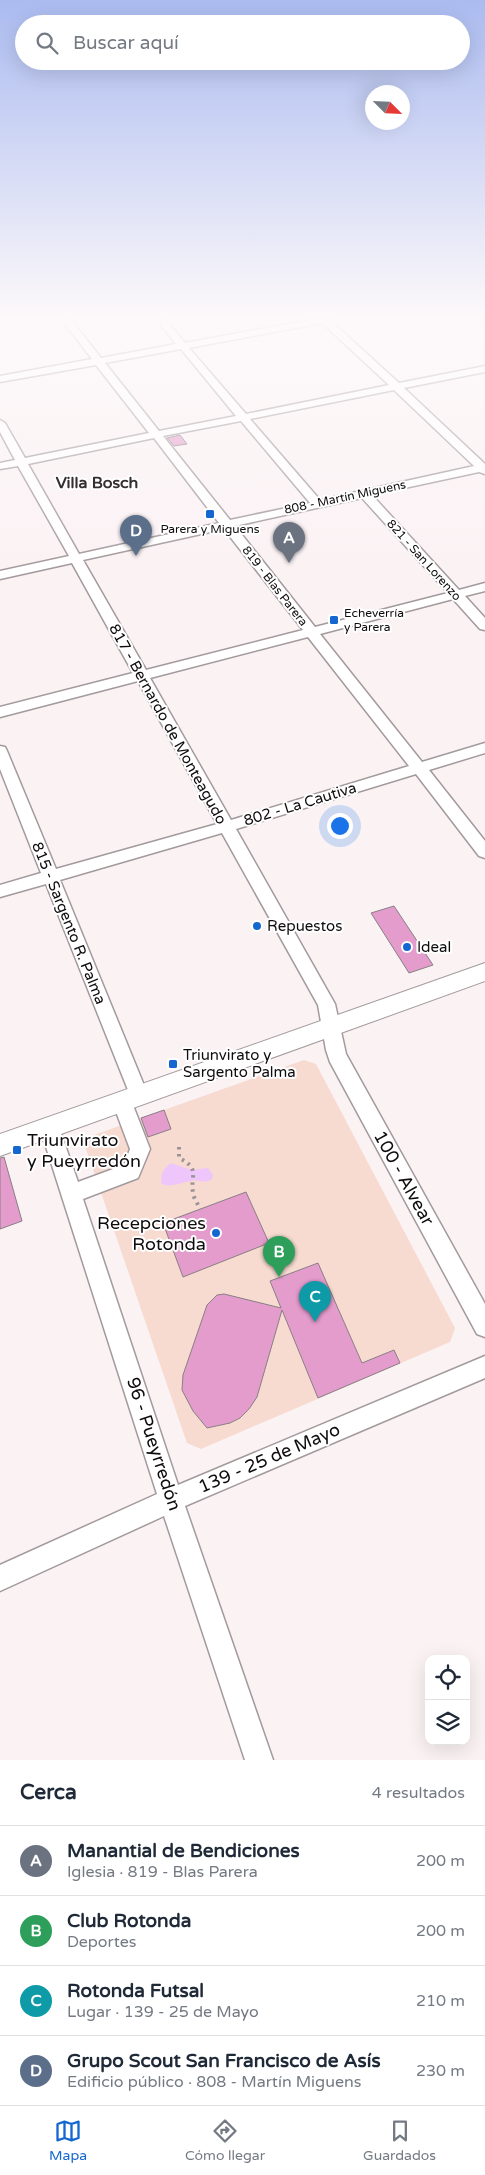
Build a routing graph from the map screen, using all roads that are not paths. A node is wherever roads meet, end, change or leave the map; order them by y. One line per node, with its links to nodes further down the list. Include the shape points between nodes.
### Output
1 (131, 402): 7 (street, 819 - Blas Parera)
2 (230, 402): 5 (street)
3 (319, 402): 5 (street)
4 (413, 402): 10 (street)
5 (243, 417): 7 (street); 12 (street)
6 (0, 422): 8 (street, 817 - Bernardo de Monteagudo)
7 (156, 434): 8 (street); 13 (street, 819 - Blas Parera)
8 (22, 462): 9 (street); 14 (street, 817 - Bernardo de Monteagudo)
9 (0, 466)
10 (484, 468): 11 (street, 808 - Martín Miguens)
11 (364, 493): 12 (street, 808 - Martín Miguens); 17 (street, 821 - San Lorenzo)
12 (316, 503): 13 (street, 808 - Martín Miguens)
13 (226, 524): 14 (street, 808 - Martín Miguens); 19 (street, 819 - Blas Parera)
14 (76, 559): 15 (street, 808 - Martín Miguens); 20 (street, 817 - Bernardo de Monteagudo)
15 (0, 575)
16 (485, 587): 17 (street)
17 (456, 594): 18 (street, 821 - San Lorenzo); 19 (street)
18 (485, 626)
19 (311, 632): 20 (street); 24 (street, 819 - Blas Parera)
20 (141, 675): 21 (street); 25 (street, 817 - Bernardo de Monteagudo)
21 (0, 712)
22 (485, 748): 24 (street, 802 - La Cautiva)
23 (0, 751): 27 (street, 815 - Sargento R. Palma)
24 (417, 768): 25 (street, 802 - La Cautiva); 26 (street, 819 - Blas Parera)
25 (225, 827): 27 (street, 802 - La Cautiva); 30 (street, 817 - Bernardo de Monteagudo, via 326,1004)
26 (485, 852)
27 (50, 876): 28 (street, 802 - La Cautiva); 31 (street, 815 - Sargento R. Palma)
28 (0, 891)
29 (485, 972): 30 (main road)
30 (332, 1027): 31 (main road); 35 (street, 100 - Alvear, via 337,1056)
31 (131, 1098): 32 (main road); 34 (street, 815 - Sargento R. Palma, via 140,1150 131,1171)
32 (50, 1128): 33 (main road); 34 (street, 96 - Pueyrredón)
33 (0, 1145)
34 (72, 1194): 37 (street, 96 - Pueyrredón)
35 (485, 1326)
36 (485, 1367): 37 (street, 139 - 25 de Mayo)
37 (172, 1500): 38 (street, 139 - 25 de Mayo); 39 (street, 96 - Pueyrredón)
38 (0, 1578)
39 (259, 1760)

